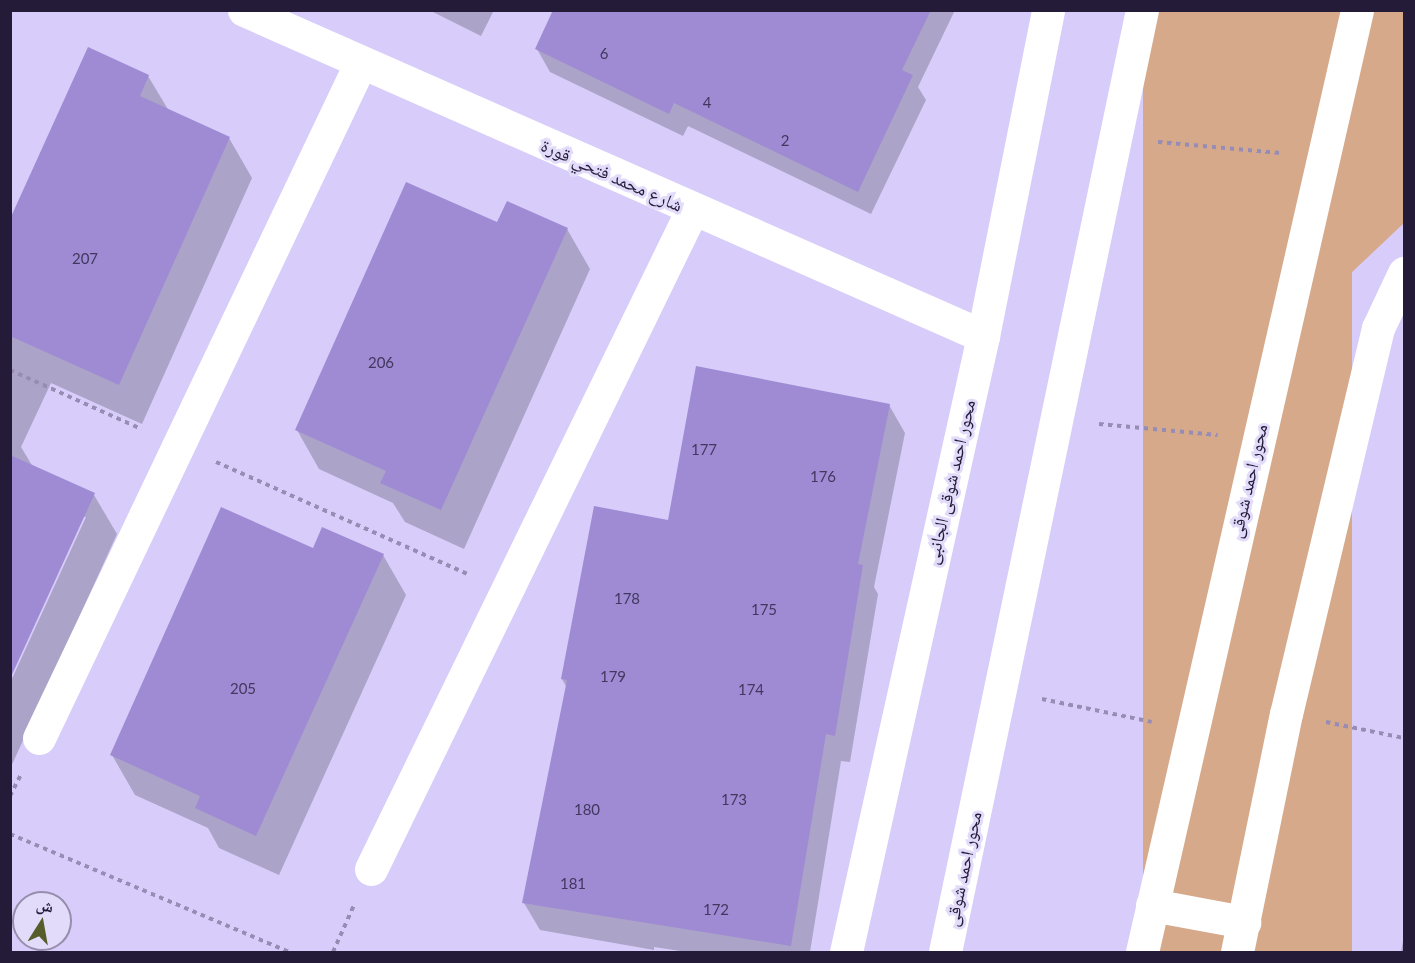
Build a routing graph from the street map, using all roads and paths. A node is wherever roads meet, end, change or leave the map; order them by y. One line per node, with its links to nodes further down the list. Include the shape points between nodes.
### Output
1 (244, 10): 5 (street, شارع محمد فتحي قورة)
2 (1048, 10): 10 (street, محور احمد شوقى الجانبى)
3 (1142, 10): 6 (street, محور احمد شوقى)
4 (1357, 10): 7 (street, محور احمد شوقى)
5 (360, 64): 8 (street, شارع محمد فتحي قورة); 14 (street)
6 (1116, 138): 7 (path); 12 (street, محور احمد شوقى)
7 (1322, 157): 13 (street, محور احمد شوقى)
8 (692, 210): 10 (street, شارع محمد فتحي قورة); 15 (street)
9 (1404, 273): 17 (street, via 1378,328)
10 (983, 336): 27 (street, محور احمد شوقى الجانبى)
11 (10, 370): 14 (path)
12 (1056, 421): 13 (path); 16 (street, محور احمد شوقى)
13 (1258, 438): 18 (street, محور احمد شوقى)
14 (177, 445): 15 (path); 19 (street)
15 (506, 591): 22 (street)
16 (1000, 690): 18 (path); 28 (street, محور احمد شوقى)
17 (1286, 714): 20 (path); 24 (street)
18 (1192, 730): 23 (street, محور احمد شوقى)
19 (39, 738)
20 (1404, 738)
21 (10, 834): 25 (path)
22 (371, 869): 26 (path)
23 (1152, 905): 24 (street); 29 (street, محور احمد شوقى)
24 (1240, 937)
25 (290, 952)
26 (333, 952)
27 (846, 952)
28 (945, 952)
29 (1142, 952)

